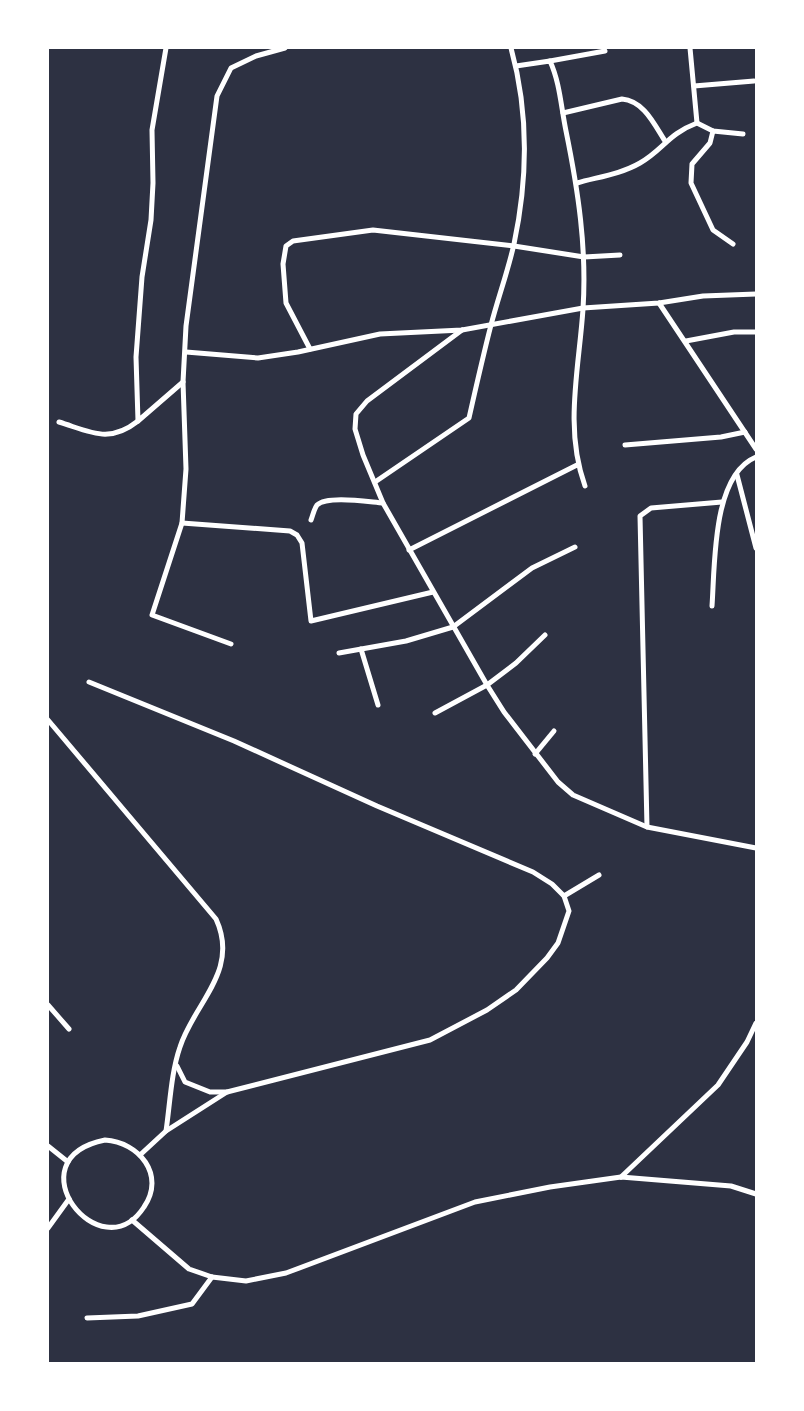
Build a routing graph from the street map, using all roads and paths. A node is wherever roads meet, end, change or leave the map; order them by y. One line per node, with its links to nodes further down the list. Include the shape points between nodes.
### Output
1 (166, 48): 30 (street, via 152,130 152,202 136,357)
2 (285, 48): 28 (street, via 256,56 231,68 217,96 186,326)
3 (511, 48): 7 (street)
4 (690, 48): 9 (street)
5 (605, 51): 6 (street)
6 (550, 61): 7 (street); 10 (street, via 558,78)
7 (516, 66): 17 (street, via 526,145 523,197)
8 (754, 82): 9 (street)
9 (694, 86): 11 (street)
10 (563, 113): 14 (street, via 622,99 630,100 642,108); 15 (street)
11 (698, 123): 12 (street); 14 (street, via 682,129)
12 (713, 132): 13 (street); 16 (street, via 710,143 692,164 691,183 713,230)
13 (743, 134)
14 (666, 141): 15 (street, via 641,163 622,172)
15 (577, 183): 19 (street)
16 (733, 244)
17 (514, 246): 19 (street); 23 (street); 27 (street, via 373,230 294,241 286,246 283,264 286,303)
18 (620, 255): 19 (street)
19 (584, 257): 22 (street)
20 (756, 294): 21 (street, via 702,296)
21 (659, 303): 22 (street); 26 (street)
22 (583, 308): 23 (street); 36 (street, via 572,420)
23 (491, 326): 24 (street); 38 (street, via 469,418)
24 (462, 330): 27 (street, via 380,334); 38 (street, via 358,410 356,429)
25 (756, 332): 26 (street, via 734,332)
26 (686, 341): 32 (street)
27 (310, 349): 28 (street, via 258,358)
28 (186, 352): 29 (street)
29 (183, 382): 30 (street); 43 (street, via 186,469)
30 (138, 421): 31 (street, via 124,432 112,435)
31 (59, 422)
32 (745, 432): 33 (street); 34 (street)
33 (625, 445)
34 (756, 449)
35 (756, 457): 37 (street)
36 (577, 465): 39 (street); 46 (street)
37 (737, 474): 40 (street); 45 (street)
38 (375, 482): 41 (street)
39 (585, 486)
40 (722, 502): 48 (street); 61 (street, via 651,508 642,513 639,520)
41 (383, 503): 42 (street, via 322,501 316,506); 46 (street)
42 (311, 520)
43 (182, 523): 47 (street, via 297,535 302,543 311,621); 51 (street, via 152,614)
44 (575, 547): 49 (street, via 532,568)
45 (756, 548)
46 (409, 550): 47 (street)
47 (433, 592): 49 (street)
48 (712, 606)
49 (453, 627): 52 (street, via 406,641); 55 (street)
50 (545, 635): 55 (street)
51 (231, 644)
52 (361, 649): 53 (street); 56 (street)
53 (339, 653)
54 (89, 682): 64 (street, via 234,741 532,872)
55 (487, 685): 57 (street); 60 (street)
56 (378, 705)
57 (435, 712)
58 (48, 720): 68 (street, via 220,926 223,954 217,977 187,1029)
59 (554, 731): 60 (street)
60 (536, 754): 61 (street, via 573,795)
61 (648, 827): 62 (street)
62 (756, 848)
63 (599, 875): 64 (street)
64 (564, 896): 69 (street, via 569,911 558,943 516,990 487,1010 430,1040)
65 (48, 1005): 67 (street)
66 (756, 1023): 74 (street, via 718,1085)
67 (69, 1029)
68 (176, 1064): 69 (street, via 185,1082 210,1092); 70 (street)
69 (227, 1092): 70 (street)
70 (166, 1131): 72 (street)
71 (48, 1146): 73 (street)
72 (140, 1155): 73 (street, via 119,1141 105,1140 78,1150); 77 (street, via 148,1165 152,1190 148,1202)
73 (68, 1162): 76 (street, via 65,1186)
74 (621, 1177): 75 (street, via 730,1186); 79 (street, via 475,1202 286,1273 246,1281)
75 (756, 1194)
76 (69, 1199): 77 (street, via 79,1215 91,1223 119,1226); 78 (street)
77 (132, 1220): 79 (street, via 188,1269)
78 (48, 1228)
79 (212, 1277): 80 (street, via 192,1304 138,1316)
80 (87, 1318)

